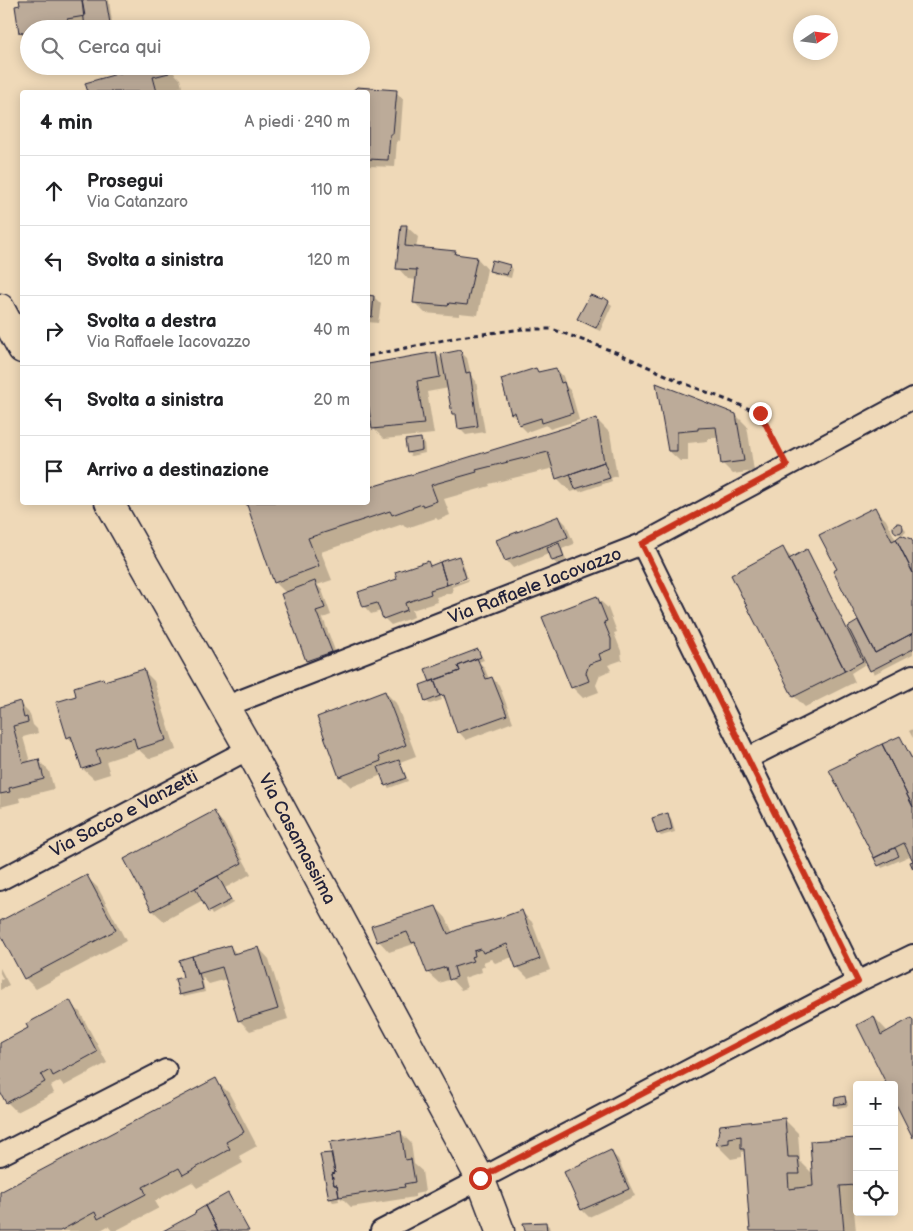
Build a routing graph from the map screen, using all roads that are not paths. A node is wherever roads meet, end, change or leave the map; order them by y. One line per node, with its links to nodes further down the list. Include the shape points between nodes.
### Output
1 (0, 308): 2 (main road)
2 (20, 345)
3 (913, 398): 5 (street, Via Raffaele Iacovazzo)
4 (111, 505): 7 (main road, Via Casamassima)
5 (642, 544): 7 (street, Via Raffaele Iacovazzo); 9 (street)
6 (913, 675): 9 (street)
7 (224, 707): 8 (main road, Via Casamassima)
8 (249, 749): 10 (street, Via Sacco e Vanzetti); 15 (main road, Via Casamassima)
9 (748, 758): 12 (street)
10 (0, 880)
11 (913, 955): 12 (street)
12 (858, 982): 15 (street)
13 (166, 1070): 14 (street)
14 (0, 1155)
15 (480, 1178): 16 (street); 17 (main road, Via Casamassima)
16 (381, 1231)
17 (500, 1231)

